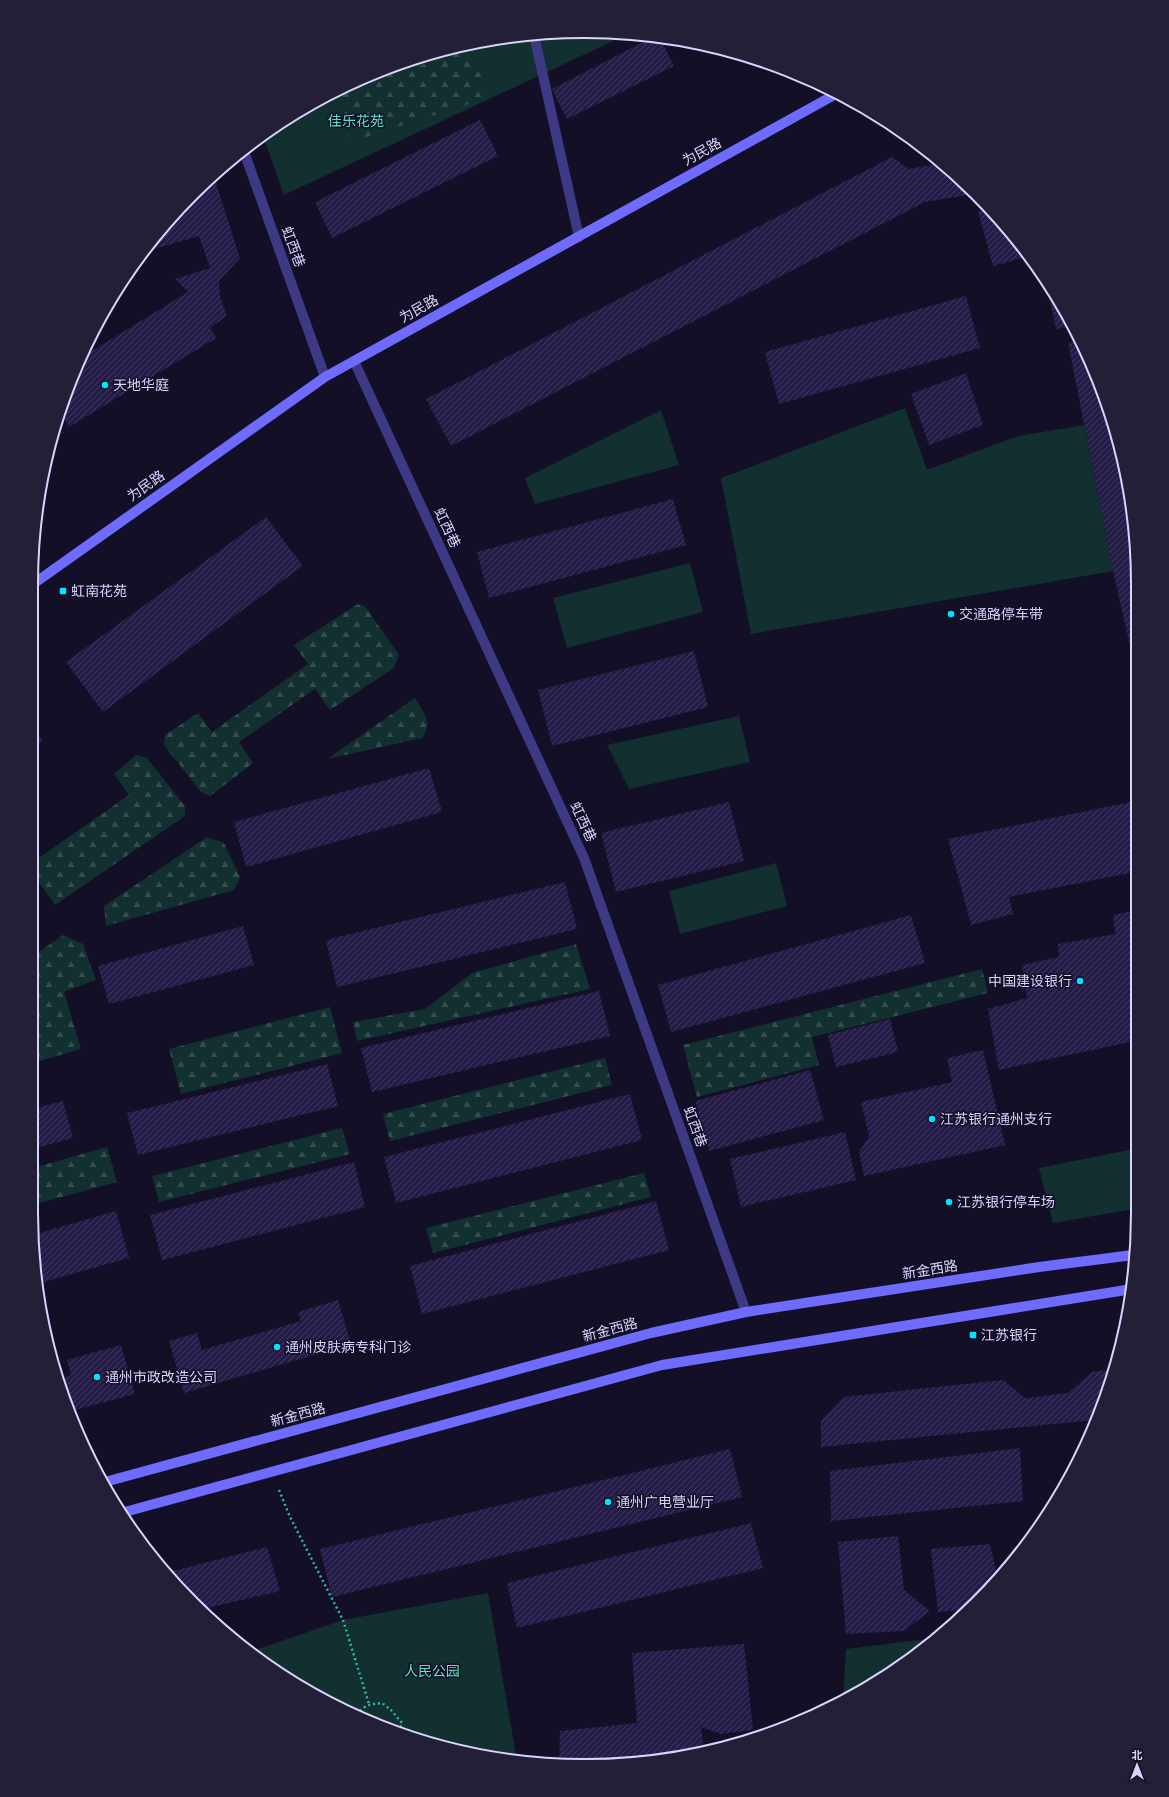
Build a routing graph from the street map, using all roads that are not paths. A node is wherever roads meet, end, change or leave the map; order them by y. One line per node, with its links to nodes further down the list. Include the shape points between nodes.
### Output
1 (535, 41): 4 (street)
2 (831, 97): 4 (main road, 为民路)
3 (246, 156): 6 (street, 虹西巷)
4 (579, 237): 5 (main road, 为民路)
5 (354, 360): 6 (main road, 为民路); 10 (street, 虹西巷, via 584,858)
6 (325, 377): 7 (main road, 为民路)
7 (38, 581)
8 (1129, 1257): 10 (main road, 新金西路)
9 (1125, 1290): 12 (main road, via 662,1365)
10 (746, 1312): 11 (main road, 新金西路, via 651,1333)
11 (108, 1481)
12 (127, 1511)

